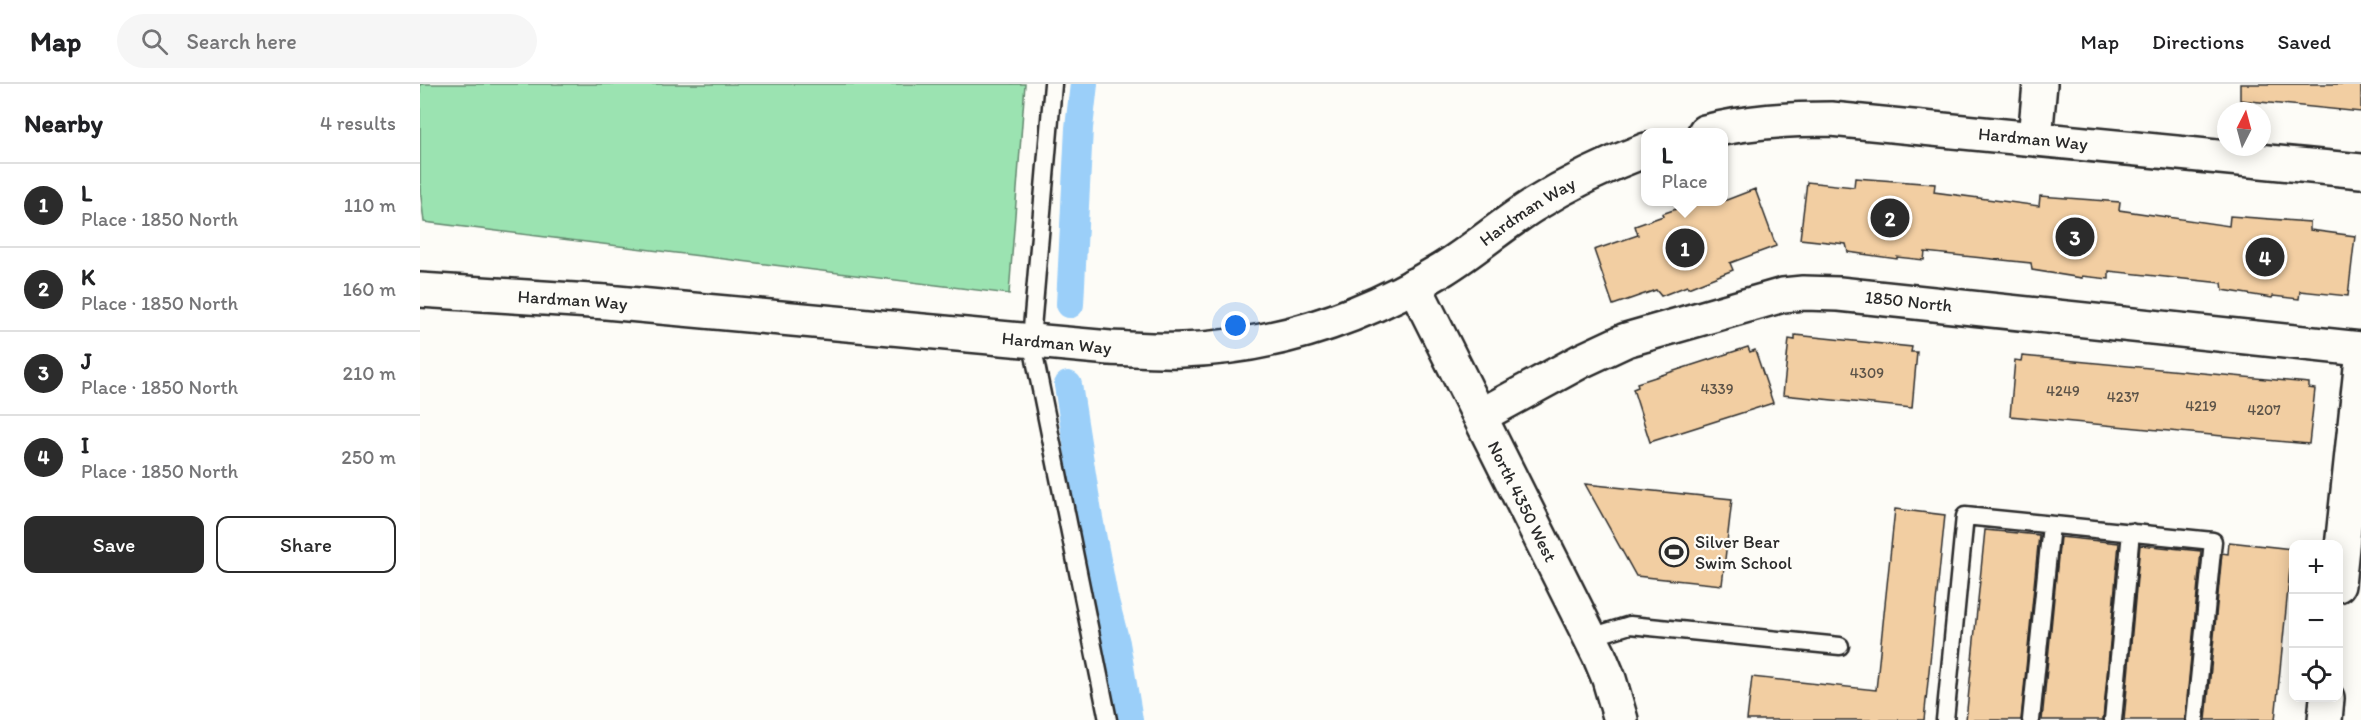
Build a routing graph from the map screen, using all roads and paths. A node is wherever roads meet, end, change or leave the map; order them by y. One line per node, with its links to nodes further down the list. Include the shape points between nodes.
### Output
1 (1053, 84): 9 (lane)
2 (2040, 84): 4 (street)
3 (1726, 128): 4 (street, Hardman Way, via 1757,122 1831,119)
4 (2035, 138): 6 (street, Hardman Way)
5 (1641, 152): 7 (street, Hardman Way, via 1599,168 1531,206 1458,259)
6 (2361, 171)
7 (1414, 285): 9 (street, Hardman Way, via 1388,300 1325,325 1248,343 1163,350); 12 (street, North 4350 West)
8 (420, 290): 9 (street, Hardman Way, via 606,302)
9 (1032, 340): 19 (lane)
10 (2361, 349): 12 (street, 1850 North, via 1803,293 1763,300 1626,340)
11 (2361, 368): 15 (street)
12 (1480, 416): 16 (street, North 4350 West)
13 (2051, 525): 14 (lane); 21 (lane, via 1965,516); 22 (lane)
14 (2131, 532): 23 (lane); 24 (lane, via 2213,541)
15 (2346, 576)
16 (1591, 637): 17 (lane, via 1630,625); 20 (street, North 4350 West)
17 (1840, 646)
18 (2327, 702): 25 (street)
19 (1108, 720)
20 (1621, 720)
21 (1945, 720)
22 (2031, 720)
23 (2113, 720)
24 (2195, 720)
25 (2325, 720)

